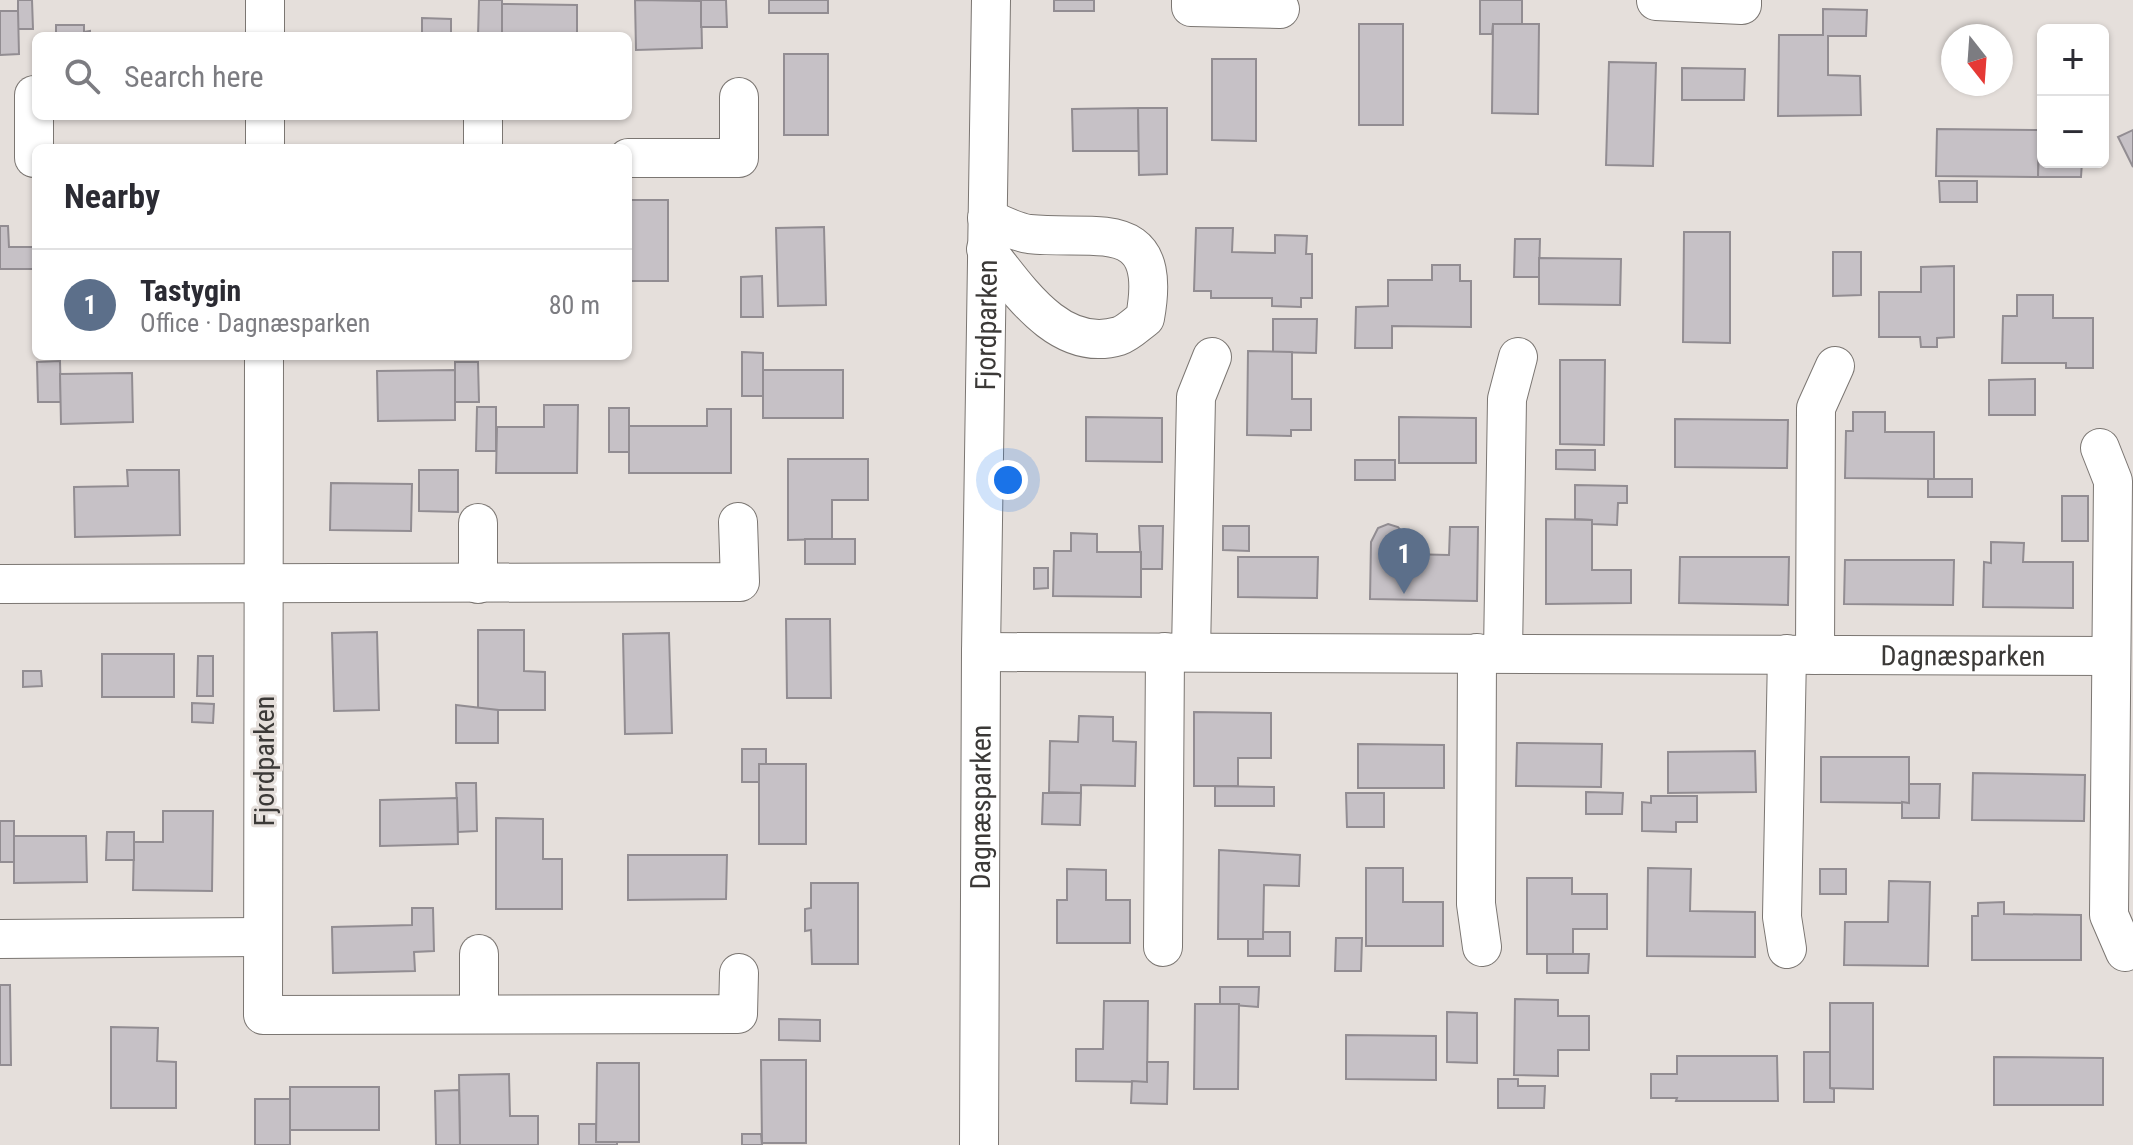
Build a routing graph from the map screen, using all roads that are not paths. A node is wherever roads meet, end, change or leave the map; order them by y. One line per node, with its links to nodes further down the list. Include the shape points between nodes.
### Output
1 (265, 0): 7 (street)
2 (991, 0): 26 (street, Fjordparken)
3 (1191, 0): 6 (street, via 1191,7)
4 (1742, 0): 5 (street, via 1742,5)
5 (1656, 1)
6 (1280, 9)
7 (265, 32)
8 (739, 97): 15 (street, via 739,158)
9 (32, 106): 14 (street)
10 (265, 120): 12 (street)
11 (483, 120): 13 (street)
12 (265, 144)
13 (483, 144)
14 (23, 158)
15 (632, 158)
16 (1212, 357): 27 (street, via 1196,397)
17 (1518, 357): 28 (street, via 1507,399)
18 (264, 360): 25 (street, Fjordparken)
19 (1835, 366): 29 (street, via 1816,408)
20 (2100, 448): 30 (street, via 2113,481)
21 (738, 522): 24 (street, via 740,582)
22 (478, 523): 24 (street)
23 (0, 584): 25 (street)
24 (478, 584): 25 (street)
25 (264, 585): 31 (street, Fjordparken)
26 (981, 652): 27 (street, Dagnæsparken); 40 (street, Dagnæsparken)
27 (1178, 652): 28 (street, Dagnæsparken); 33 (street)
28 (1490, 653): 29 (street, Dagnæsparken); 34 (street, via 1476,904)
29 (1801, 654): 30 (street, Dagnæsparken); 35 (street, via 1782,917)
30 (2111, 656): 36 (street, via 2109,915)
31 (263, 937): 32 (street); 39 (street, Fjordparken, via 263,1015)
32 (0, 939)
33 (1163, 947)
34 (1482, 947)
35 (1787, 949)
36 (2125, 952)
37 (479, 954): 39 (street)
38 (739, 973): 39 (street, Fjordparken, via 738,1014)
39 (479, 1014)
40 (979, 1136)

